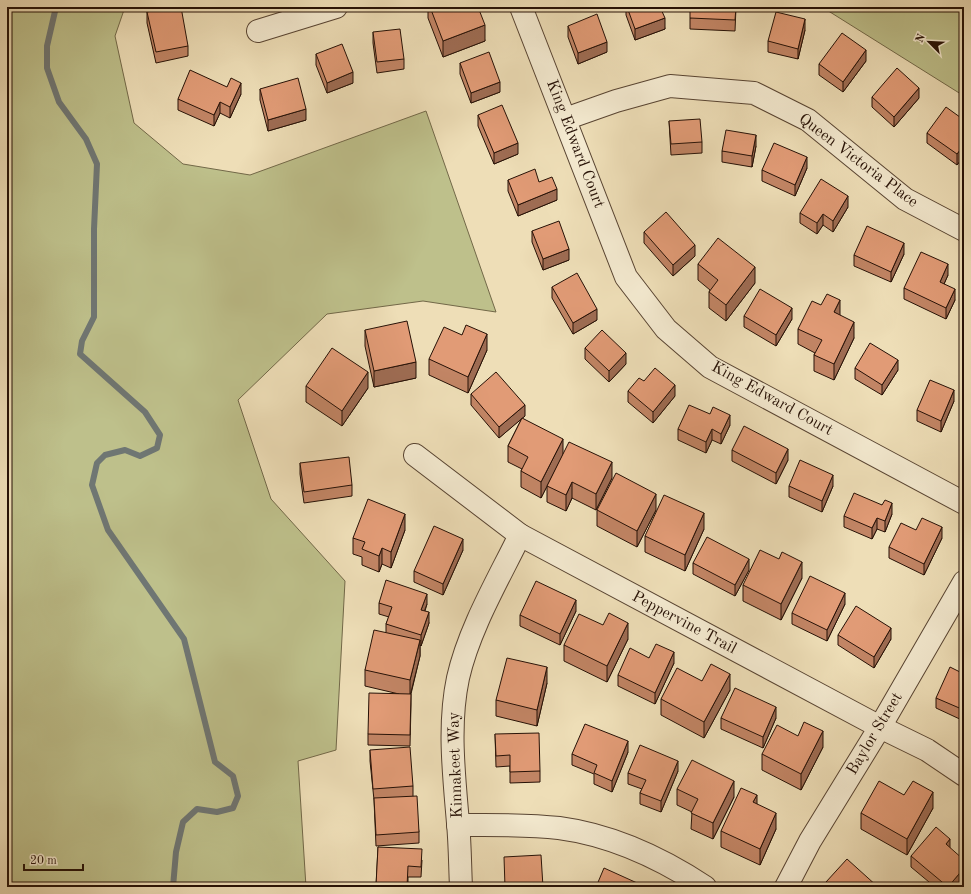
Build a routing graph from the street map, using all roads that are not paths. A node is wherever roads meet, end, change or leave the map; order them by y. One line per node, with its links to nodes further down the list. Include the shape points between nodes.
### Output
1 (336, 7): 3 (street)
2 (521, 7): 4 (street, King Edward Court)
3 (258, 31)
4 (565, 119): 5 (street, Queen Victoria Place, via 670,86 754,93 808,120 905,199); 7 (street, King Edward Court, via 626,277 666,329 710,367)
5 (964, 230)
6 (415, 455): 8 (street, Peppervine Trail)
7 (964, 503)
8 (520, 535): 10 (street, Peppervine Trail); 12 (street, Kinnakeet Way, via 470,639 458,678 453,719)
9 (964, 582): 10 (street, Baylor Street)
10 (880, 727): 11 (street, Peppervine Trail, via 927,750); 15 (street, Baylor Street, via 810,841)
11 (964, 775)
12 (458, 825): 13 (street, Kinnakeet Way); 14 (street, via 560,828 601,837 639,850)
13 (461, 887)
14 (705, 887)
15 (786, 887)

